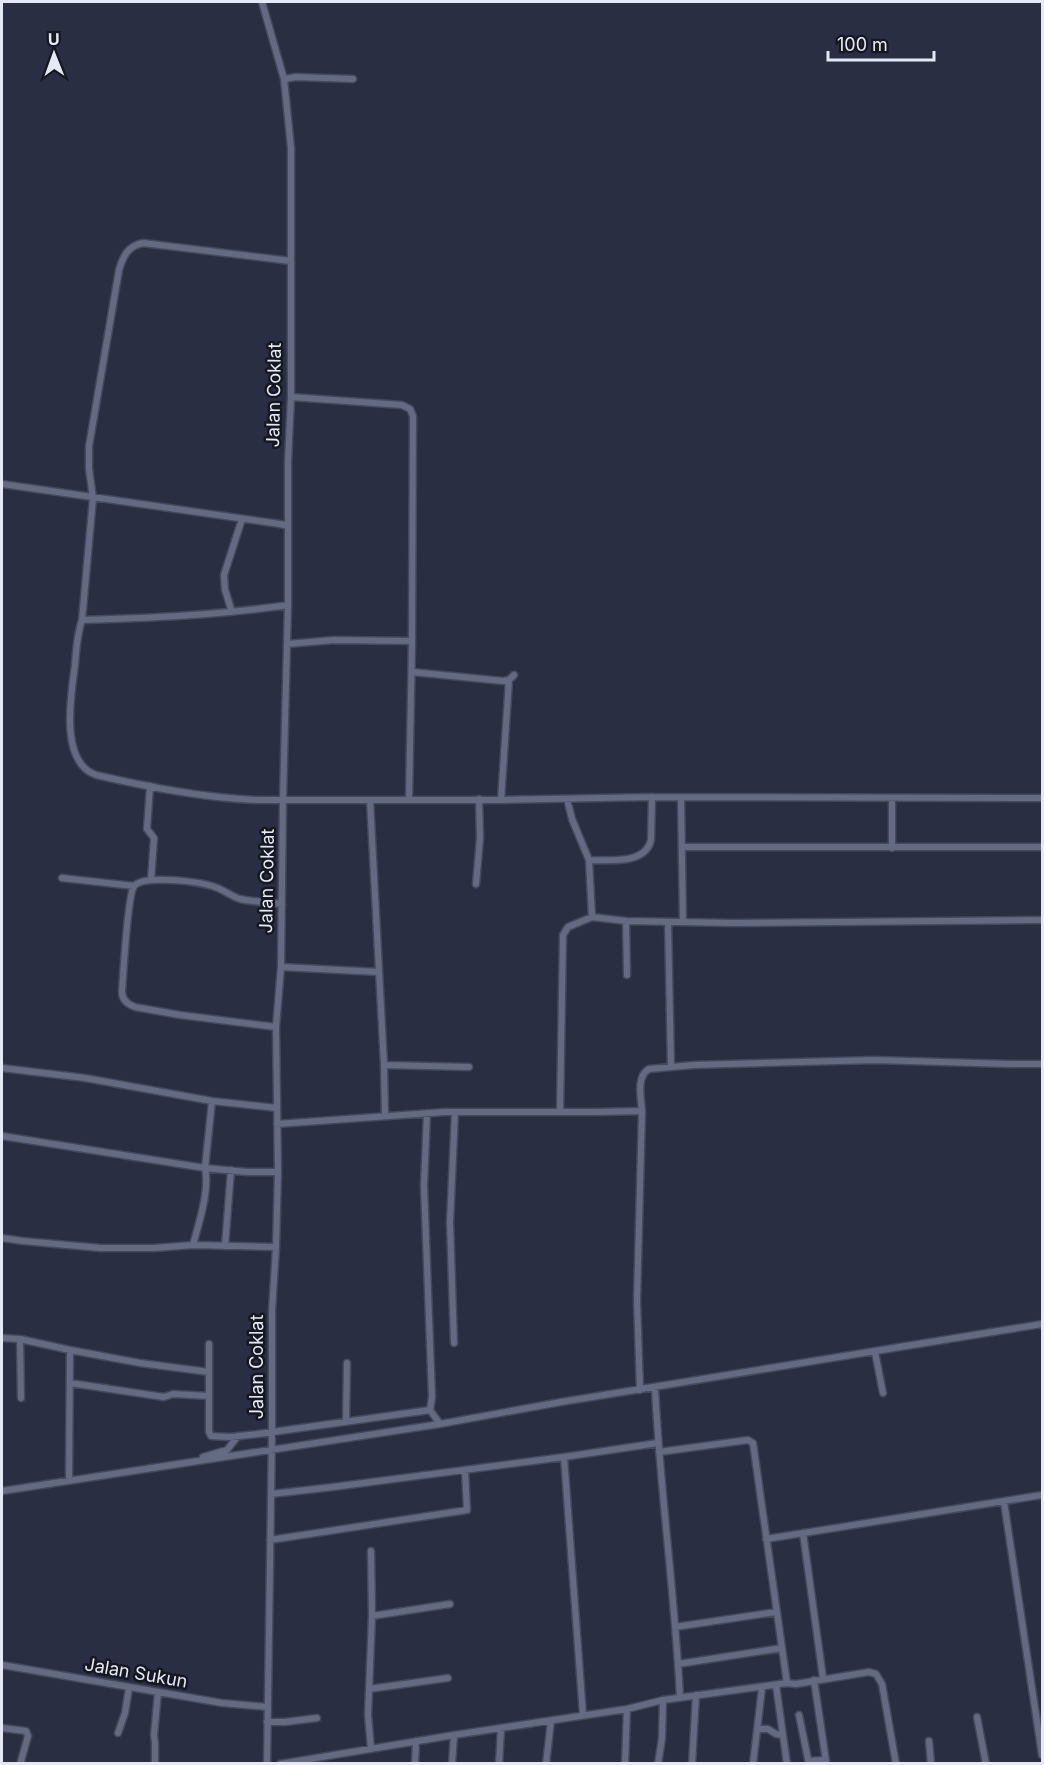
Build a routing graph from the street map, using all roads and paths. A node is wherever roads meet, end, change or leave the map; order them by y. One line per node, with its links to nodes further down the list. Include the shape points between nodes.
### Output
1 (262, 2): 2 (street, Jalan Coklat)
2 (284, 79): 3 (street); 4 (street, Jalan Coklat, via 291,141)
3 (353, 79)
4 (291, 261): 5 (street, Jalan Coklat); 7 (street, via 143,243 124,254 89,446)
5 (291, 397): 9 (street, Jalan Coklat); 13 (street, via 402,405 411,409)
6 (2, 484): 7 (street)
7 (93, 498): 8 (street); 12 (street)
8 (242, 519): 9 (street); 11 (street, via 224,575)
9 (288, 526): 10 (street, Jalan Coklat)
10 (288, 605): 11 (street); 14 (street, Jalan Coklat)
11 (232, 612): 12 (street)
12 (82, 620): 16 (street, via 69,723 80,764 96,775)
13 (412, 641): 14 (street); 15 (street)
14 (287, 644): 21 (street, Jalan Coklat)
15 (412, 672): 25 (street); 26 (street, via 503,681 511,677)
16 (150, 786): 21 (street, via 236,799); 32 (street, via 147,829 154,838)
17 (652, 797): 18 (street); 23 (street); 30 (street, via 650,845 633,859)
18 (681, 798): 19 (street); 27 (street)
19 (892, 798): 20 (street); 29 (street)
20 (1042, 798)
21 (283, 799): 24 (street); 35 (street, Jalan Coklat)
22 (479, 799): 25 (street); 26 (street); 33 (street)
23 (567, 799): 26 (street); 30 (street)
24 (370, 800): 25 (street); 42 (street)
25 (409, 800)
26 (501, 800)
27 (682, 847): 29 (street); 40 (street)
28 (1042, 847): 29 (street)
29 (892, 848)
30 (589, 860): 36 (street)
31 (62, 878): 34 (street)
32 (152, 880): 34 (street); 35 (street, via 208,885 237,898)
33 (476, 884)
34 (134, 886): 44 (street, via 123,977 125,1002 180,1015)
35 (282, 904): 41 (street, Jalan Coklat)
36 (592, 917): 38 (street); 54 (street, via 568,927 563,935)
37 (1042, 920): 40 (street)
38 (626, 921): 39 (street); 43 (street)
39 (668, 922): 40 (street); 48 (street)
40 (683, 922)
41 (281, 967): 42 (street); 44 (street, Jalan Coklat)
42 (380, 972): 46 (street)
43 (627, 975)
44 (276, 1027): 51 (street, Jalan Coklat)
45 (1042, 1064): 48 (street, via 876,1060)
46 (384, 1065): 47 (street); 56 (street)
47 (469, 1067)
48 (671, 1067): 52 (street, via 645,1071 641,1081)
49 (2, 1068): 50 (street, via 85,1078)
50 (211, 1104): 51 (street); 59 (street)
51 (277, 1108): 57 (street, Jalan Coklat)
52 (642, 1111): 54 (street); 77 (street, via 637,1300)
53 (455, 1112): 54 (street); 55 (street); 69 (street, via 450,1222)
54 (560, 1112)
55 (427, 1113): 56 (street); 81 (street, via 424,1186)
56 (385, 1116): 57 (street)
57 (277, 1124): 61 (street, Jalan Coklat)
58 (2, 1136): 59 (street)
59 (205, 1168): 60 (street); 63 (street, via 207,1177)
60 (231, 1170): 61 (street); 64 (street)
61 (278, 1172): 65 (street, Jalan Coklat)
62 (2, 1238): 63 (street, via 101,1248)
63 (193, 1245): 64 (street)
64 (225, 1246): 65 (street)
65 (276, 1247): 84 (street, Jalan Coklat)
66 (1042, 1324): 72 (street)
67 (2, 1338): 68 (street)
68 (20, 1340): 71 (street); 80 (street)
69 (454, 1343)
70 (209, 1344): 74 (street)
71 (70, 1350): 74 (street); 75 (street)
72 (875, 1352): 76 (street); 78 (street)
73 (347, 1363): 82 (street)
74 (209, 1372): 79 (street)
75 (70, 1383): 79 (street, via 164,1397); 92 (street)
76 (655, 1388): 77 (street); 86 (street)
77 (640, 1390): 83 (street)
78 (883, 1393)
79 (209, 1396): 85 (street, via 211,1436)
80 (21, 1398)
81 (430, 1410): 82 (street); 83 (street)
82 (346, 1422): 84 (street)
83 (440, 1424): 87 (street)
84 (272, 1431): 85 (street); 87 (street, Jalan Coklat)
85 (239, 1436): 90 (street, via 221,1453)
86 (658, 1443): 88 (street); 89 (street)
87 (272, 1451): 90 (street); 94 (street, Jalan Coklat)
88 (660, 1452): 98 (street, via 752,1442); 104 (street)
89 (564, 1457): 91 (street); 122 (street)
90 (152, 1469): 92 (street)
91 (465, 1470): 94 (street); 99 (street, via 467,1510)
92 (69, 1480): 93 (street)
93 (2, 1491)
94 (271, 1494): 99 (street, Jalan Coklat)
95 (1042, 1495): 96 (street)
96 (1004, 1502): 97 (street); 137 (street)
97 (803, 1533): 98 (street); 109 (street)
98 (766, 1539): 102 (street)
99 (270, 1540): 120 (street, Jalan Coklat)
100 (371, 1551): 103 (street)
101 (450, 1604): 103 (street)
102 (776, 1612): 104 (street); 105 (street)
103 (372, 1616): 115 (street)
104 (675, 1627): 106 (street)
105 (782, 1648): 106 (street); 111 (street)
106 (678, 1664): 118 (street)
107 (2, 1665): 113 (street, Jalan Sukun)
108 (448, 1678): 115 (street)
109 (823, 1678): 110 (street); 153 (street, via 869,1672 878,1676)
110 (814, 1680): 111 (street); 140 (street)
111 (787, 1683): 112 (street)
112 (776, 1686): 114 (street); 133 (street)
113 (129, 1688): 116 (street, Jalan Sukun); 131 (street)
114 (762, 1688): 117 (street); 130 (street)
115 (369, 1689): 136 (street)
116 (158, 1692): 120 (street, Jalan Sukun); 141 (street)
117 (696, 1695): 118 (street); 150 (street)
118 (680, 1698): 119 (street)
119 (663, 1700): 121 (street); 149 (street)
120 (267, 1707): 127 (street, Jalan Coklat)
121 (627, 1709): 122 (street); 148 (street)
122 (583, 1715): 126 (street)
123 (799, 1716): 139 (street)
124 (977, 1717): 155 (street)
125 (317, 1718): 127 (street)
126 (551, 1721): 129 (street); 147 (street)
127 (267, 1722): 142 (street, Jalan Coklat)
128 (2, 1728): 138 (street, via 26,1731)
129 (501, 1729): 132 (street); 146 (street)
130 (758, 1729): 133 (street); 151 (street)
131 (118, 1733)
132 (454, 1735): 134 (street); 145 (street)
133 (782, 1735): 152 (street)
134 (416, 1741): 136 (street); 144 (street)
135 (929, 1741): 154 (street)
136 (371, 1749): 143 (street)
137 (1042, 1755)
138 (21, 1761)
139 (809, 1762): 140 (street)
140 (826, 1762)
141 (155, 1764)
142 (267, 1764)
143 (280, 1764)
144 (415, 1764)
145 (452, 1764)
146 (499, 1764)
147 (546, 1764)
148 (625, 1764)
149 (658, 1764)
150 (692, 1764)
151 (753, 1764)
152 (787, 1764)
153 (896, 1764)
154 (931, 1764)
155 (986, 1764)

